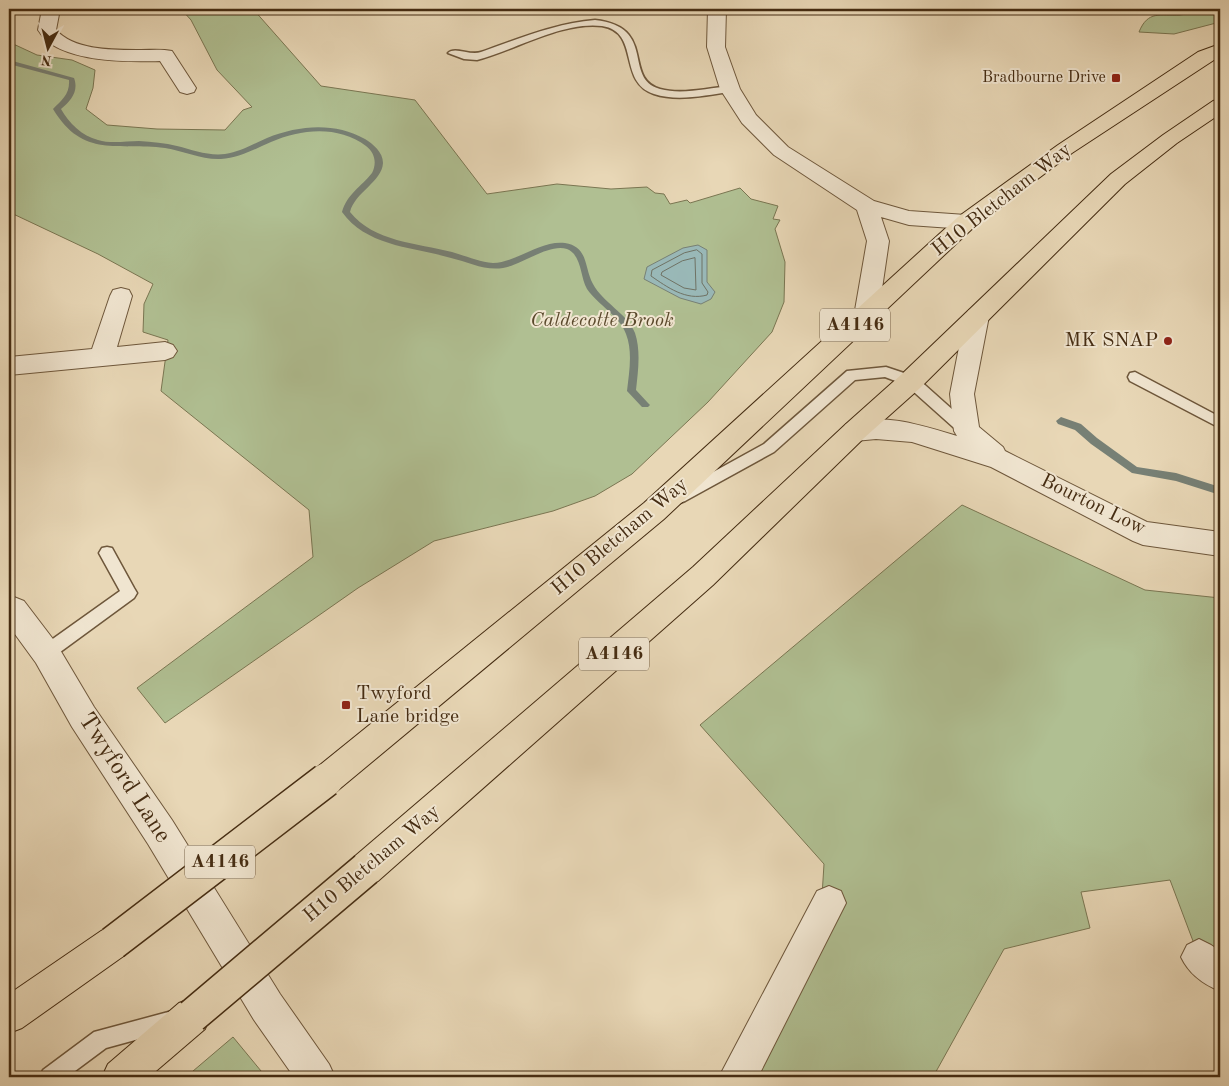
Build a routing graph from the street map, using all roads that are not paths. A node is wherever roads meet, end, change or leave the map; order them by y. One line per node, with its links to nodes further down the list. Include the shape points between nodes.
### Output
1 (50, 9): 5 (street, via 47,30 57,40 106,53 146,57 166,55)
2 (717, 9): 6 (street, via 716,47)
3 (1220, 49): 9 (highway, H10 Bletcham Way / A4146, via 1116,113)
4 (452, 53): 6 (lane, via 472,58 585,23 606,24 622,30 631,42 638,78 652,89 670,93)
5 (187, 88)
6 (730, 89): 8 (street, via 749,119 781,151)
7 (1220, 105): 12 (highway, H10 Bletcham Way / A4146, via 1118,179)
8 (867, 206): 9 (street, via 909,218); 11 (street, via 878,242)
9 (966, 222): 11 (highway, H10 Bletcham Way / A4146)
10 (120, 296): 14 (street)
11 (866, 316): 22 (highway, H10 Bletcham Way / A4146)
12 (977, 316): 17 (highway, H10 Bletcham Way / A4146); 20 (street, via 962,394)
13 (165, 351): 14 (street)
14 (102, 356): 15 (street)
15 (9, 366)
16 (1134, 377): 18 (lane)
17 (911, 381): 19 (highway, H10 Bletcham Way / A4146); 20 (lane, Bourton Low); 22 (lane, via 886,372 852,375 769,448)
18 (1220, 422)
19 (855, 430): 21 (street, Bourton Low, via 912,432); 29 (highway, H10 Bletcham Way / A4146, bridge, via 703,576)
20 (968, 431): 21 (street, Bourton Low)
21 (999, 459): 23 (street, Bourton Low, via 1143,532)
22 (654, 511): 28 (highway, H10 Bletcham Way / A4146, bridge, via 326,780 113,943)
23 (1220, 544)
24 (107, 554): 26 (lane, via 129,593)
25 (9, 608): 26 (street, Twyford Lane, via 14,610)
26 (46, 653): 32 (street, Twyford Lane, via 83,717 160,832 267,1007)
27 (829, 902): 33 (street)
28 (9, 1015)
29 (192, 1016): 30 (lane, via 101,1039); 31 (highway, H10 Bletcham Way / A4146)
30 (50, 1077)
31 (121, 1077)
32 (316, 1077)
33 (738, 1077)

